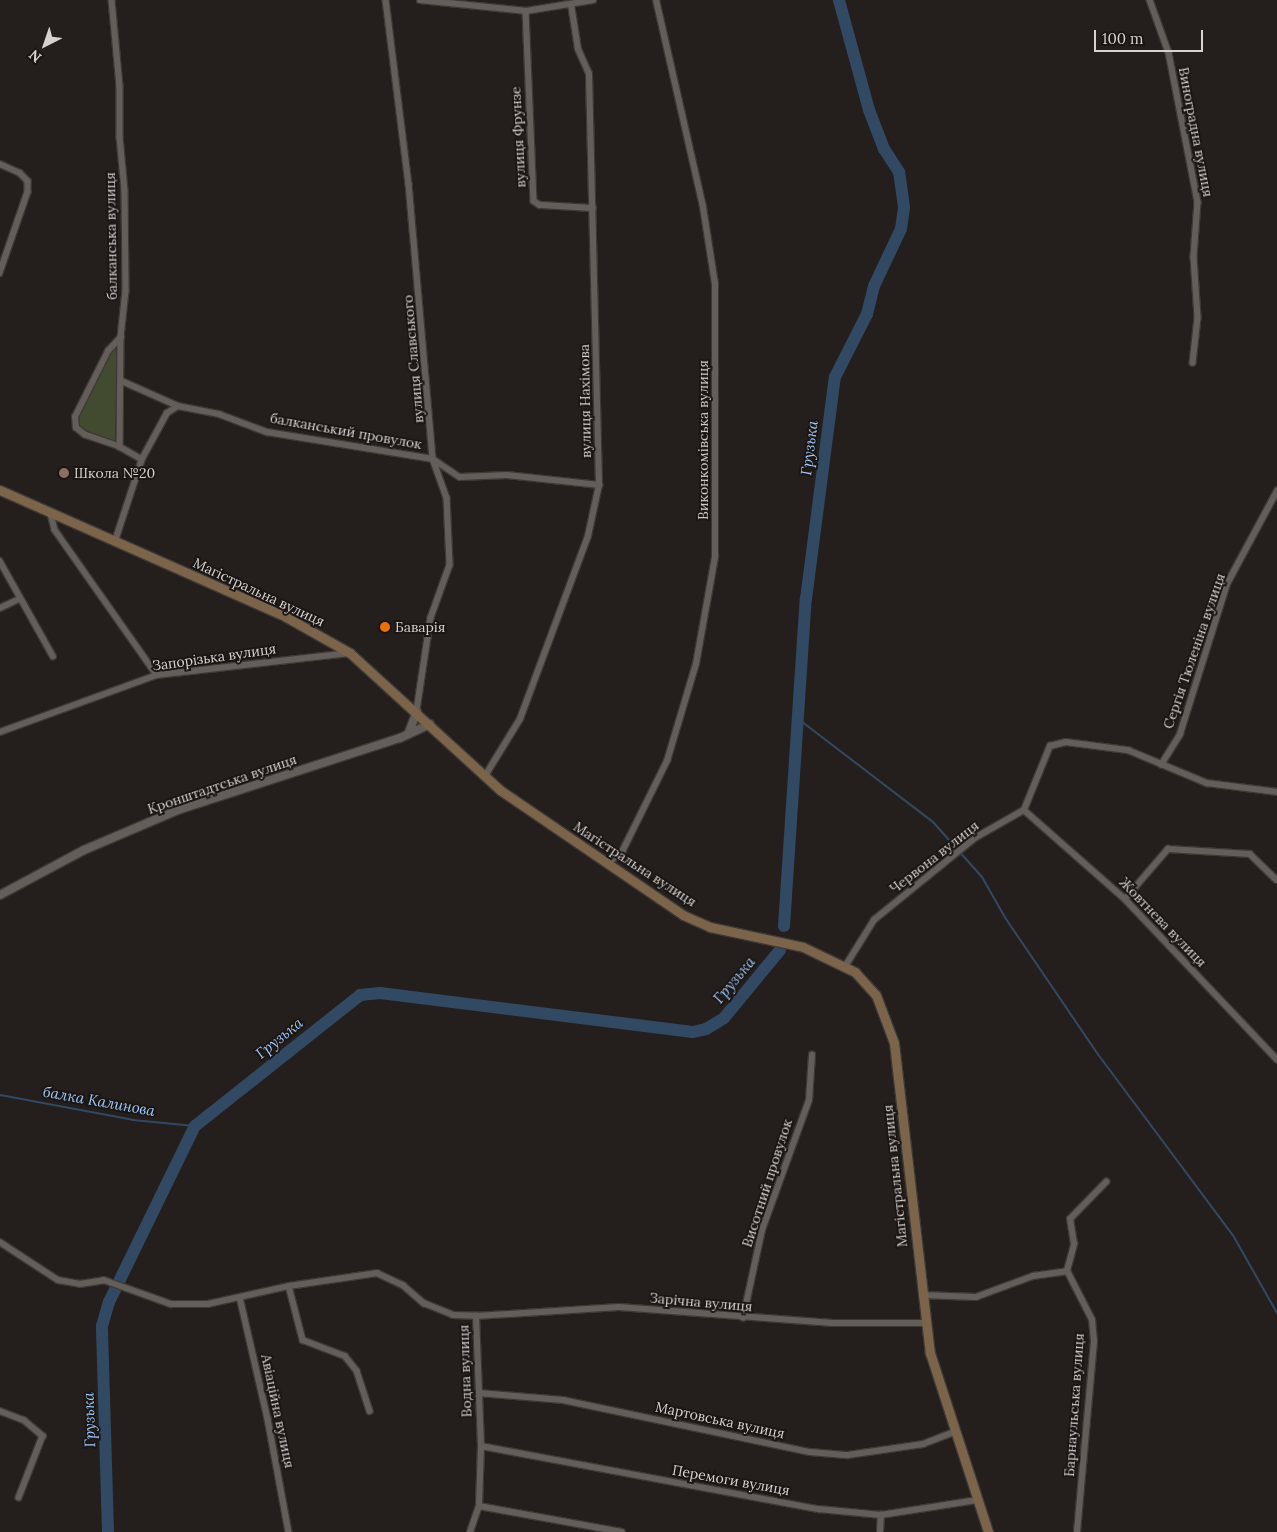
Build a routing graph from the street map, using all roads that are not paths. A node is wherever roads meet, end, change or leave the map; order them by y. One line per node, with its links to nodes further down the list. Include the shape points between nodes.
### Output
1 (112, 0): 12 (street, балканська вулиця, via 125,191 126,290)
2 (386, 0): 18 (street, вулиця Славського, via 409,184)
3 (420, 0): 8 (street)
4 (593, 0): 7 (street)
5 (656, 0): 38 (street, Виконкомівська вулиця, via 703,207 714,284 715,557 696,664 667,761 622,852)
6 (1150, 0): 13 (street, Виноградна вулиця, via 1169,53 1198,202 1194,257 1198,318)
7 (571, 5): 8 (street); 10 (street, вулиця Нахімова, via 578,49 590,74)
8 (526, 11): 10 (street, вулиця Фрунзе, via 534,201 540,206)
9 (0, 164): 11 (street, via 20,173 28,181 28,192)
10 (593, 208): 19 (street, вулиця Нахімова)
11 (0, 273)
12 (121, 337): 14 (street, балканська вулиця); 16 (street, via 108,351 75,417 76,428 85,435)
13 (1193, 363)
14 (122, 381): 15 (street, балканський провулок); 16 (street, балканська вулиця)
15 (178, 406): 17 (street, via 167,413); 18 (street, балканський провулок, via 219,414 267,432)
16 (120, 447): 17 (street)
17 (142, 459): 23 (street)
18 (434, 459): 19 (street, балканський провулок, via 460,477 507,475); 30 (street, вулиця Славського, via 447,498 450,565 431,618)
19 (599, 485): 35 (street, вулиця Нахімова, via 588,536 520,719)
20 (0, 490): 22 (main road, Магістральна вулиця)
21 (1277, 491): 34 (street, Сергія Тюленіна вулиця, via 1227,584 1180,734)
22 (52, 514): 23 (main road, Магістральна вулиця); 29 (street, via 55,530)
23 (115, 541): 27 (main road, Магістральна вулиця, via 286,617)
24 (0, 561): 25 (street)
25 (19, 599): 26 (street); 28 (street)
26 (0, 608)
27 (350, 653): 29 (street, Запорізька вулиця); 30 (main road, Магістральна вулиця)
28 (53, 656)
29 (157, 675): 32 (street, Запорізька вулиця)
30 (417, 711): 31 (main road, Магістральна вулиця); 33 (street)
31 (430, 724): 33 (street, Кронштадтська вулиця); 35 (main road, Магістральна вулиця)
32 (0, 732)
33 (409, 732): 40 (street, Кронштадтська вулиця, via 400,738 178,810 84,850)
34 (1161, 766): 36 (street, via 1228,788); 37 (street, via 1128,750 1066,742 1050,746)
35 (485, 776): 38 (main road, Магістральна вулиця, via 514,800)
36 (1277, 792)
37 (1024, 810): 41 (street, Жовтнева вулиця); 42 (street, Червона вулиця, via 975,838 874,920)
38 (608, 863): 42 (main road, Магістральна вулиця, via 683,915 710,927 803,947)
39 (1277, 880): 41 (street, via 1250,854 1168,848)
40 (0, 895)
41 (1125, 899): 44 (street, Жовтнева вулиця)
42 (846, 965): 49 (main road, Магістральна вулиця, via 876,995 894,1043)
43 (812, 1055): 52 (street, Висотний провулок, via 809,1100 762,1230)
44 (1277, 1059)
45 (1106, 1182): 47 (street, via 1070,1219 1074,1244)
46 (0, 1242): 50 (street, Водна вулиця, via 58,1280 80,1284 99,1280 171,1304 208,1304)
47 (1067, 1271): 49 (street, via 1033,1276 976,1297); 68 (street, Барнаульська вулиця, via 1092,1320 1094,1342)
48 (289, 1286): 50 (street, Водна вулиця); 51 (street, Водна вулиця, via 377,1273 403,1285 424,1304 454,1314); 56 (street, via 303,1340 346,1356 357,1371)
49 (922, 1295): 53 (main road, Магістральна вулиця)
50 (240, 1296): 63 (street, Авіаційна вулиця, via 268,1419)
51 (476, 1316): 52 (street, Зарічна вулиця, via 619,1307); 54 (street, Водна вулиця)
52 (743, 1318): 53 (street, Зарічна вулиця, via 832,1323)
53 (924, 1323): 57 (main road, Магістральна вулиця)
54 (479, 1393): 57 (street, Мартовська вулиця, via 563,1400 810,1452 848,1454 923,1444); 58 (street, Водна вулиця)
55 (0, 1411): 59 (street, via 24,1420 43,1436)
56 (370, 1411)
57 (955, 1432): 60 (main road, Магістральна вулиця)
58 (481, 1446): 61 (street, Водна вулиця); 62 (street, Перемоги вулиця, via 819,1509)
59 (19, 1498)
60 (977, 1500): 62 (street, Перемоги вулиця); 67 (main road, Магістральна вулиця)
61 (479, 1506): 64 (street, Водна вулиця); 65 (street)
62 (881, 1516): 66 (street)
63 (288, 1532)
64 (470, 1532)
65 (622, 1532)
66 (880, 1532)
67 (988, 1532)
68 (1077, 1532)

